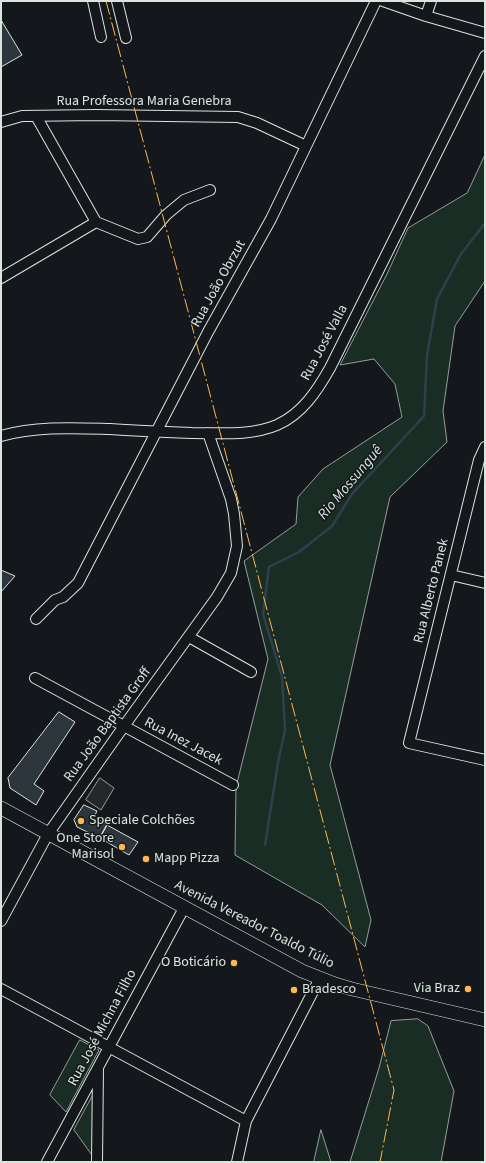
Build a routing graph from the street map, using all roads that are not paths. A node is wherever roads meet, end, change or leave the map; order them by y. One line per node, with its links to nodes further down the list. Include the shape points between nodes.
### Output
1 (93, 1): 8 (street)
2 (117, 1): 9 (street)
3 (376, 1): 13 (street, Rua João Obrzut)
4 (383, 1): 6 (street)
5 (431, 1): 6 (street)
6 (426, 16): 7 (street)
7 (485, 33)
8 (100, 36)
9 (126, 38)
10 (485, 56): 18 (street, Rua José Valla, via 330,368 311,398 300,410 276,425 249,432)
11 (36, 116): 12 (street, Rua Professora Maria Genebra, via 22,116); 13 (street, Rua Professora Maria Genebra, via 238,117); 15 (street)
12 (1, 122)
13 (306, 146): 17 (street, Rua João Obrzut, via 271,219)
14 (210, 190): 15 (street, via 184,200 166,215 147,237 138,239)
15 (96, 222): 16 (street)
16 (1, 278)
17 (156, 431): 18 (street, Rua José Valla); 19 (street, Rua José Valla, via 66,428 28,430); 23 (street, Rua João Obrzut, via 76,586 55,600)
18 (208, 433): 24 (street, Rua João Baptista Groff, via 231,499 237,546 231,573 225,586)
19 (1, 436)
20 (485, 447): 21 (street, Rua Alberto Panek)
21 (451, 575): 22 (street); 28 (street, Rua Alberto Panek, via 409,743)
22 (485, 583)
23 (36, 619)
24 (189, 637): 25 (street); 27 (street, Rua João Baptista Groff)
25 (251, 672)
26 (35, 678): 27 (street, Rua Inez Jacek)
27 (124, 726): 29 (street, Rua Inez Jacek); 31 (street, Rua João Baptista Groff)
28 (485, 760)
29 (233, 785)
30 (1, 808): 31 (main road, Avenida Vereador Toaldo Túlio)
31 (48, 834): 32 (main road, Avenida Vereador Toaldo Túlio); 33 (street, Rua João Baptista Groff)
32 (184, 908): 34 (main road, Avenida Vereador Toaldo Túlio); 37 (street, Rua José Michna Filho)
33 (1, 921)
34 (320, 978): 36 (main road, Avenida Vereador Toaldo Túlio, via 352,989); 39 (street)
35 (1, 989): 37 (street)
36 (485, 1020)
37 (109, 1047): 38 (street, Rua José Michna Filho); 39 (street)
38 (98, 1067): 40 (street, Rua José Michna Filho); 41 (street)
39 (246, 1120): 42 (street)
40 (47, 1162)
41 (97, 1162)
42 (237, 1162)

